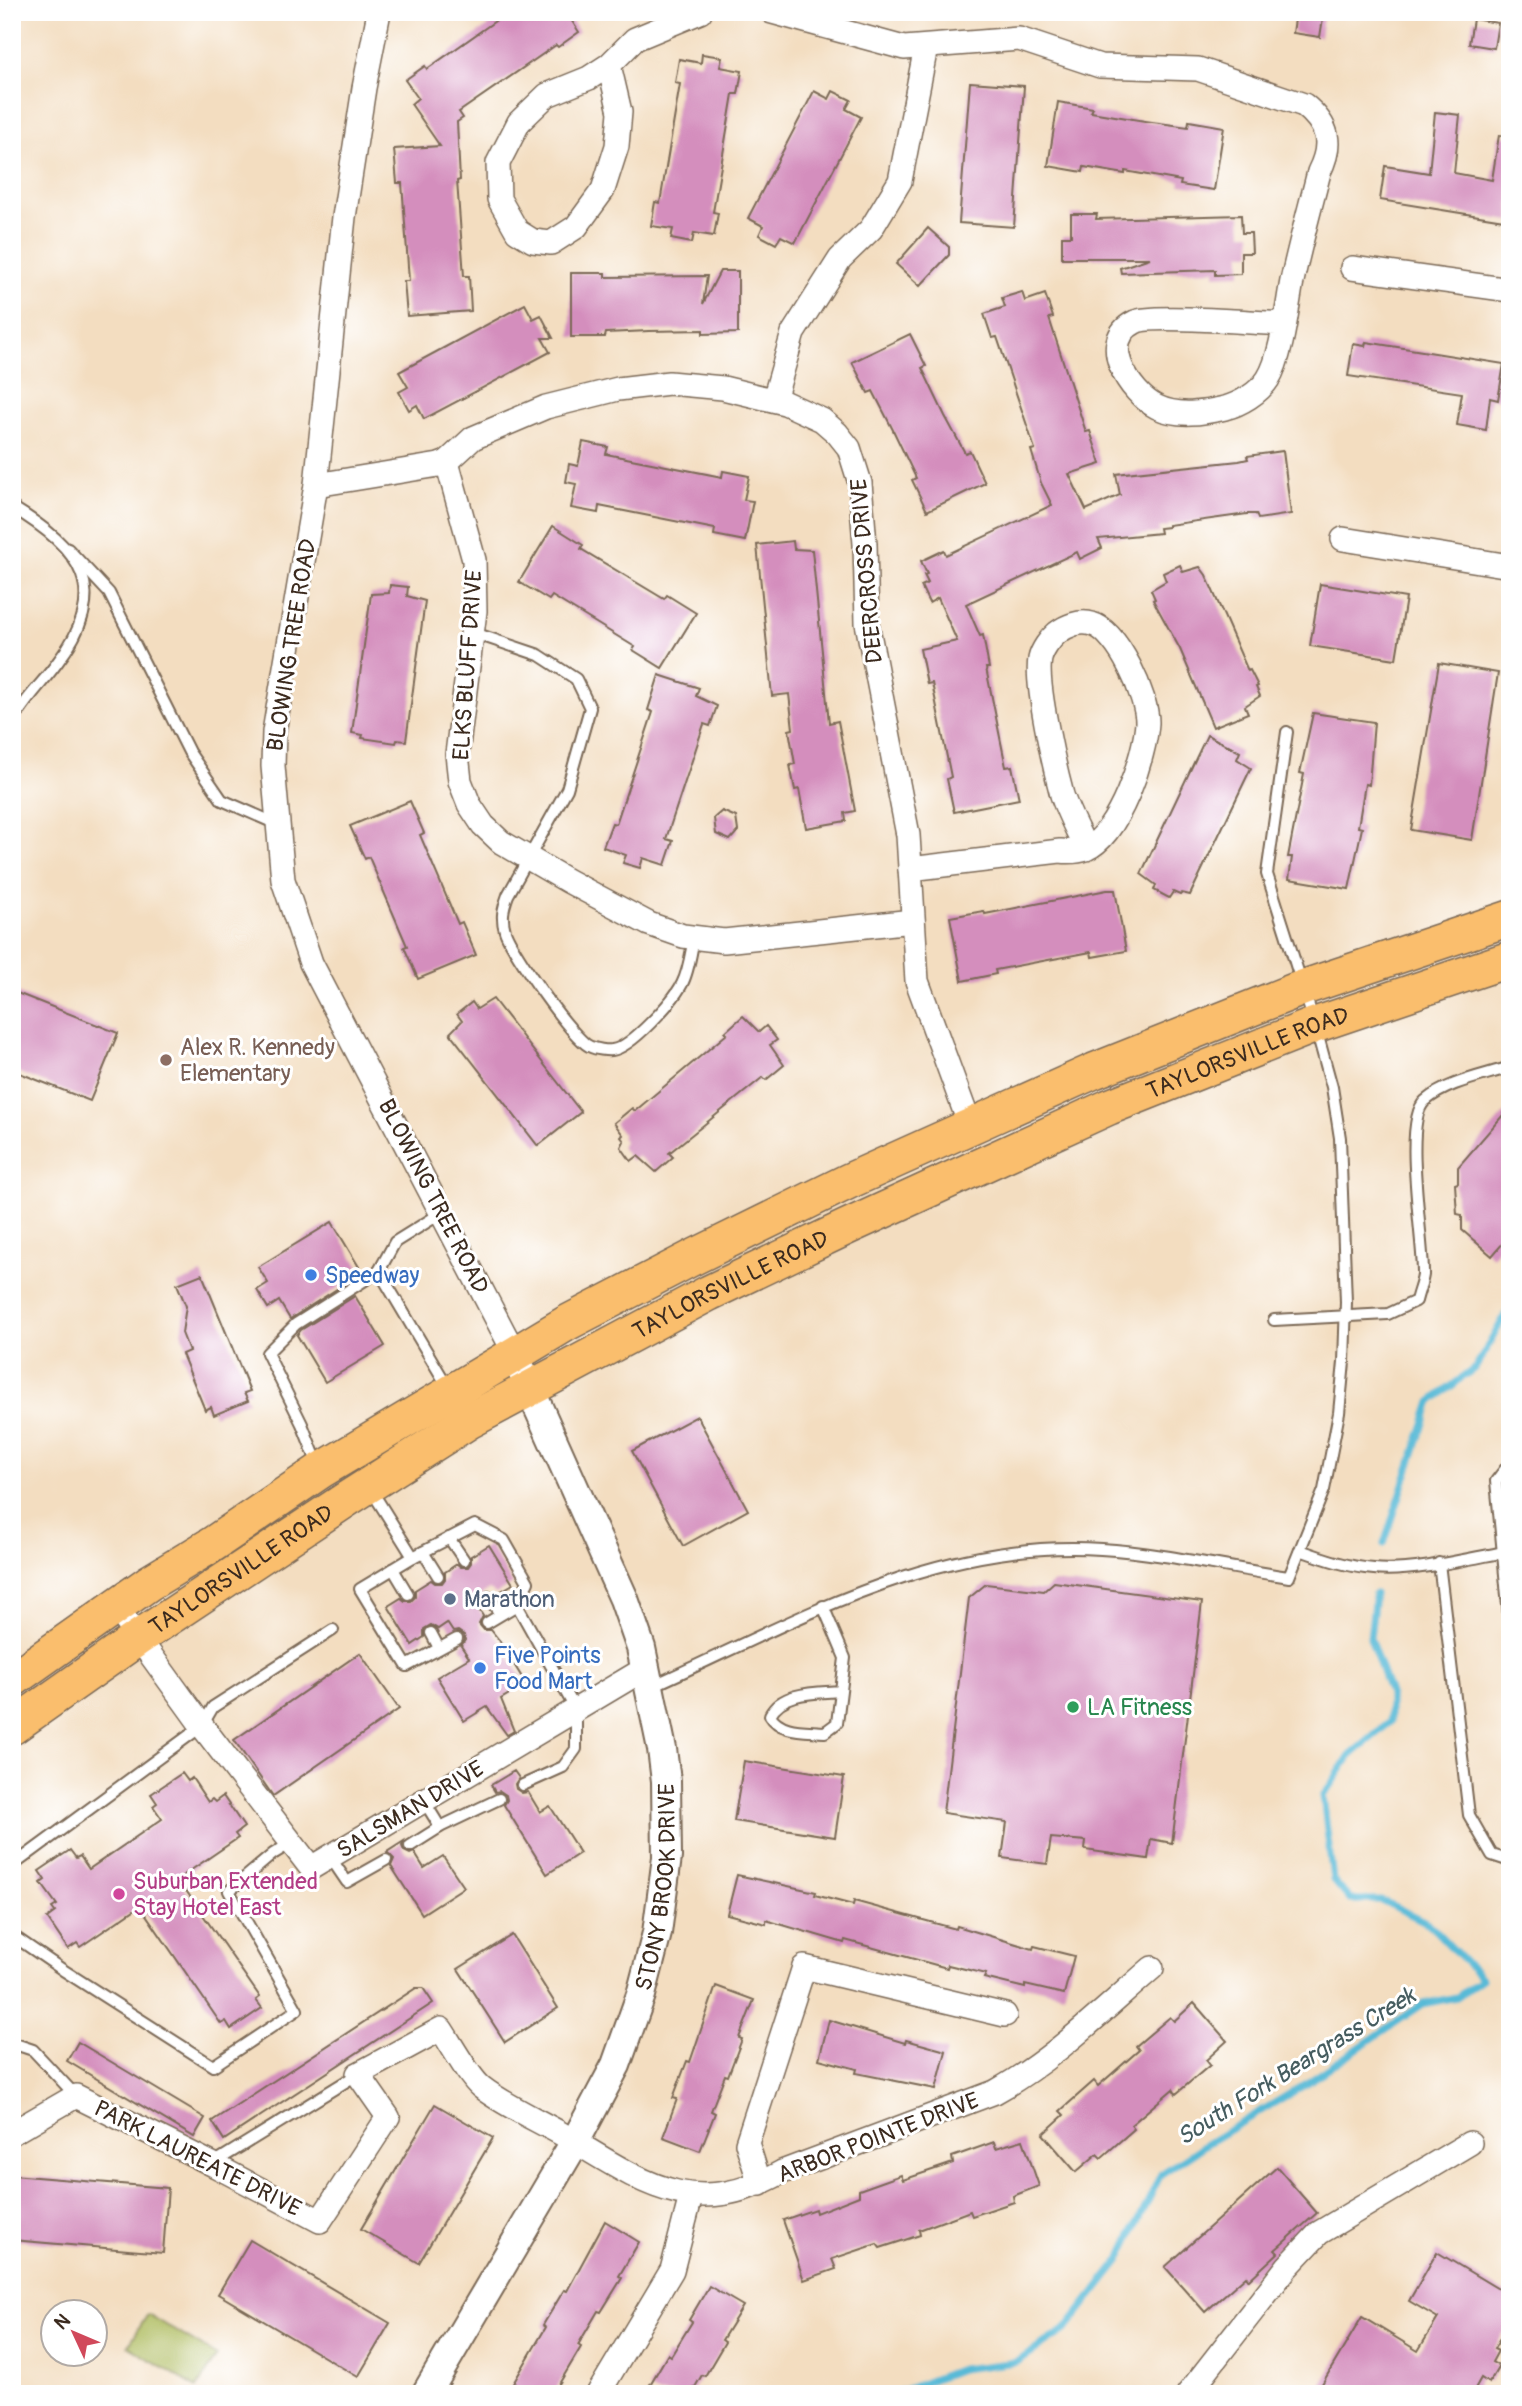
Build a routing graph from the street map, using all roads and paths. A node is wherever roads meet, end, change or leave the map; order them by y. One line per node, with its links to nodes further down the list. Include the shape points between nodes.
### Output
1 (379, 12): 11 (street, BLOWING TREE ROAD, via 344,217)
2 (700, 12): 5 (street, via 635,39)
3 (772, 12): 4 (street, via 904,48)
4 (926, 47): 8 (street, via 1018,39 1100,66 1198,69 1304,105 1317,115 1328,146); 9 (street, via 900,181 871,229 840,259 793,333)
5 (608, 65): 5 (street, via 547,95 519,122 498,163 499,199 517,231 533,241 551,243 576,227 603,190 617,146 620,112)
6 (1352, 268): 7 (street)
7 (1510, 290)
8 (1284, 324): 8 (street, via 1136,321 1123,333 1117,351 1135,391 1157,407 1182,414 1208,412 1232,406 1268,379)
9 (774, 400): 10 (street, DEERCROSS DRIVE, via 723,388 669,383 618,389 546,407 509,422 473,438); 22 (street, DEERCROSS DRIVE, via 822,420 843,440 855,464 863,508 867,623 908,835)
10 (447, 462): 11 (street, DEERCROSS DRIVE); 16 (street, ELKS BLUFF DRIVE, via 474,560)
11 (316, 485): 19 (street, BLOWING TREE ROAD, via 274,732)
12 (12, 507): 14 (lane)
13 (1343, 539): 15 (street)
14 (68, 549): 17 (lane, via 87,589 83,616 70,645); 19 (lane, via 109,593 188,752 222,800)
15 (1510, 566)
16 (471, 632): 21 (street, ELKS BLUFF DRIVE, via 457,754 460,781 483,825 501,842); 21 (lane, via 539,655 576,679 590,708 567,789)
17 (12, 724)
18 (1287, 732): 27 (lane, via 1267,874)
19 (279, 825): 31 (street, BLOWING TREE ROAD, via 283,880 311,963)
20 (1086, 849): 20 (street, via 1097,842 1124,803 1147,721 1124,656 1108,633 1080,623 1051,638 1040,657 1039,678 1063,797); 22 (street)
21 (530, 858): 25 (street, ELKS BLUFF DRIVE, via 649,924); 25 (lane, via 501,913 506,933 569,1028 588,1047 613,1051 656,1017 682,984)
22 (910, 869): 24 (street, DEERCROSS DRIVE)
23 (1510, 918): 27 (main road, TAYLORSVILLE ROAD)
24 (913, 921): 25 (street, ELKS BLUFF DRIVE, via 724,941); 30 (street, DEERCROSS DRIVE, via 917,981)
25 (695, 937)
26 (1510, 959): 28 (main road, TAYLORSVILLE ROAD)
27 (1302, 988): 28 (lane); 30 (main road, TAYLORSVILLE ROAD, via 1094,1071)
28 (1315, 1025): 33 (lane, via 1340,1138); 36 (main road, TAYLORSVILLE ROAD, via 1109,1107 847,1227 709,1293)
29 (1510, 1067): 33 (lane, via 1441,1090 1423,1102 1416,1115 1415,1141 1423,1276 1416,1301 1388,1314)
30 (971, 1128): 35 (main road, TAYLORSVILLE ROAD, via 691,1258)
31 (443, 1212): 32 (lane, via 395,1242); 35 (street, BLOWING TREE ROAD)
32 (379, 1271): 37 (lane); 39 (lane, via 296,1324 267,1353)
33 (1345, 1316): 34 (lane); 42 (lane, via 1339,1413 1324,1490)
34 (1273, 1320)
35 (515, 1354): 36 (street, STONY BROOK DRIVE); 37 (main road, TAYLORSVILLE ROAD)
36 (528, 1389): 40 (main road, TAYLORSVILLE ROAD); 62 (street, STONY BROOK DRIVE, via 624,1599)
37 (450, 1391): 39 (main road, TAYLORSVILLE ROAD)
38 (1510, 1463): 43 (lane, via 1496,1481)
39 (320, 1471): 52 (main road, TAYLORSVILLE ROAD)
40 (369, 1485): 44 (lane); 59 (main road, TAYLORSVILLE ROAD)
41 (449, 1538): 44 (lane); 45 (lane); 51 (lane, via 475,1525 504,1540 528,1581)
42 (1300, 1550): 46 (lane, via 1377,1570); 53 (lane, via 1289,1577 1111,1550 1041,1550 968,1558)
43 (1506, 1552): 46 (lane); 56 (lane)
44 (418, 1554): 47 (lane); 48 (lane)
45 (464, 1560)
46 (1439, 1563): 76 (lane, via 1469,1815 1492,1856)
47 (393, 1569): 49 (lane); 61 (lane, via 360,1589 407,1667)
48 (438, 1576)
49 (408, 1594)
50 (489, 1598): 54 (lane)
51 (517, 1605): 54 (lane); 65 (lane)
52 (116, 1606): 59 (street, SALSMAN DRIVE); 63 (main road, TAYLORSVILLE ROAD)
53 (823, 1606): 62 (lane); 64 (lane, via 845,1658)
54 (500, 1614): 55 (lane)
55 (487, 1623)
56 (1510, 1627)
57 (333, 1630): 66 (lane, via 213,1707)
58 (431, 1633): 61 (lane)
59 (138, 1638): 66 (street, SALSMAN DRIVE); 67 (main road, TAYLORSVILLE ROAD)
60 (457, 1639): 61 (lane)
61 (439, 1648)
62 (648, 1678): 65 (street, SALSMAN DRIVE); 85 (street, STONY BROOK DRIVE, via 666,1781 667,1857 657,1933 641,1995 615,2065)
63 (12, 1680)
64 (841, 1691): 64 (lane, via 837,1723 825,1732 783,1728 770,1715 775,1706 794,1696)
65 (576, 1710): 68 (lane, via 576,1749 562,1767); 70 (street, SALSMAN DRIVE)
66 (202, 1726): 72 (street, SALSMAN DRIVE); 77 (lane)
67 (12, 1727)
68 (523, 1785)
69 (499, 1799): 71 (lane)
70 (424, 1801): 71 (lane); 74 (street, SALSMAN DRIVE)
71 (440, 1827): 73 (lane)
72 (291, 1843): 74 (street, SALSMAN DRIVE, via 311,1868); 78 (lane, via 229,1891 297,2010 213,2066)
73 (410, 1846)
74 (330, 1857): 75 (lane, via 347,1882)
75 (386, 1860)
76 (1510, 1861)
77 (12, 1866)
78 (12, 1935)
79 (1152, 1968): 88 (street, ARBOR POINTE DRIVE, via 1024,2077)
80 (1005, 2015): 88 (street, via 804,1967 747,2143)
81 (12, 2043): 83 (lane, via 33,2050)
82 (358, 2074): 85 (street, via 441,2029 480,2086); 87 (lane); 87 (street, PARK LAUREATE DRIVE, via 388,2118 320,2221)
83 (76, 2096): 84 (street, PARK LAUREATE DRIVE); 87 (street, PARK LAUREATE DRIVE)
84 (12, 2133)
85 (575, 2142): 89 (street, ARBOR POINTE DRIVE, via 653,2186); 90 (street, STONY BROOK DRIVE)
86 (1470, 2143): 92 (street, via 1319,2233)
87 (212, 2164)
88 (760, 2184): 89 (street, ARBOR POINTE DRIVE, via 722,2195)
89 (691, 2196): 91 (street, via 672,2270)
90 (426, 2394)
91 (598, 2394)
92 (1188, 2394)

